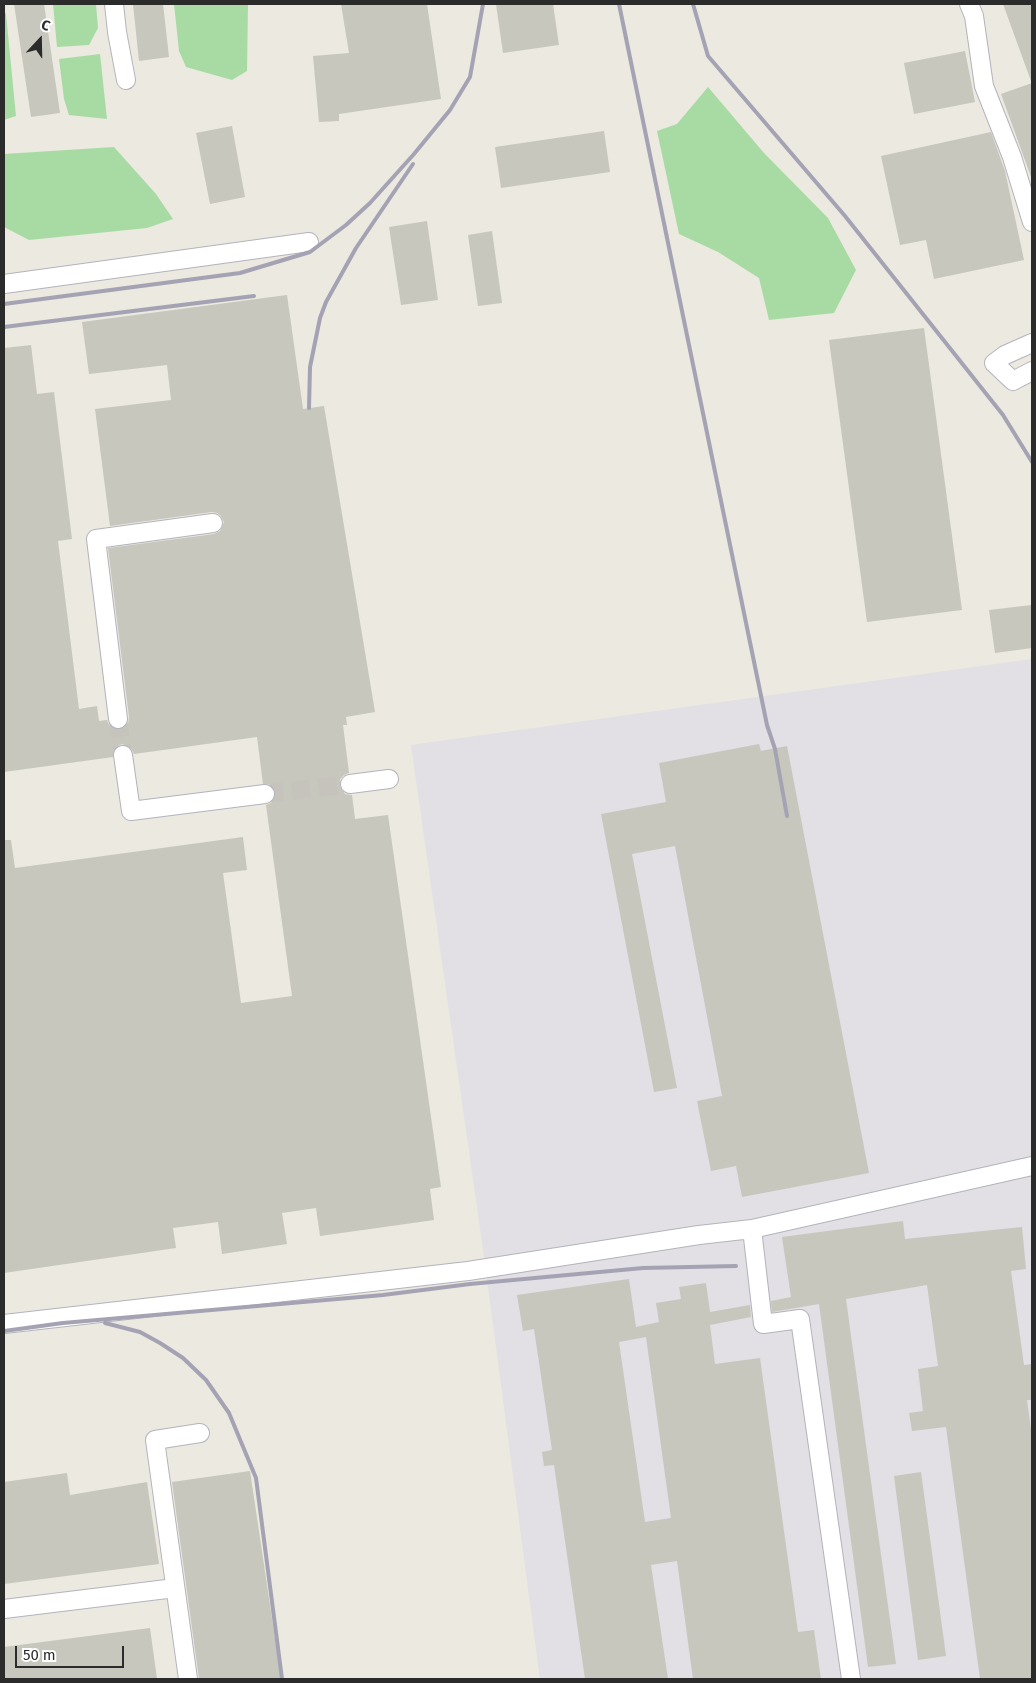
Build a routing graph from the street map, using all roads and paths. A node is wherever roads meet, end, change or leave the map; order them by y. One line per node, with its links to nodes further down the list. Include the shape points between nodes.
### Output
1 (114, 4): 3 (street)
2 (969, 4): 4 (street, via 974,16 984,86 1012,157)
3 (126, 80)
4 (1032, 222)
5 (309, 242): 6 (street)
6 (4, 284)
7 (1032, 343): 8 (street, via 994,363 1013,381)
8 (1032, 372)
9 (213, 523): 10 (street, via 96,539)
10 (118, 719)
11 (123, 755): 14 (street, via 131,811)
12 (389, 779): 13 (street)
13 (350, 784)
14 (265, 794)
15 (1032, 1166): 16 (street)
16 (752, 1229): 17 (street, via 468,1271); 22 (street, via 763,1324 800,1319)
17 (4, 1324)
18 (200, 1433): 19 (street, via 155,1440)
19 (175, 1588): 20 (street); 21 (street)
20 (4, 1609)
21 (188, 1679)
22 (851, 1679)

